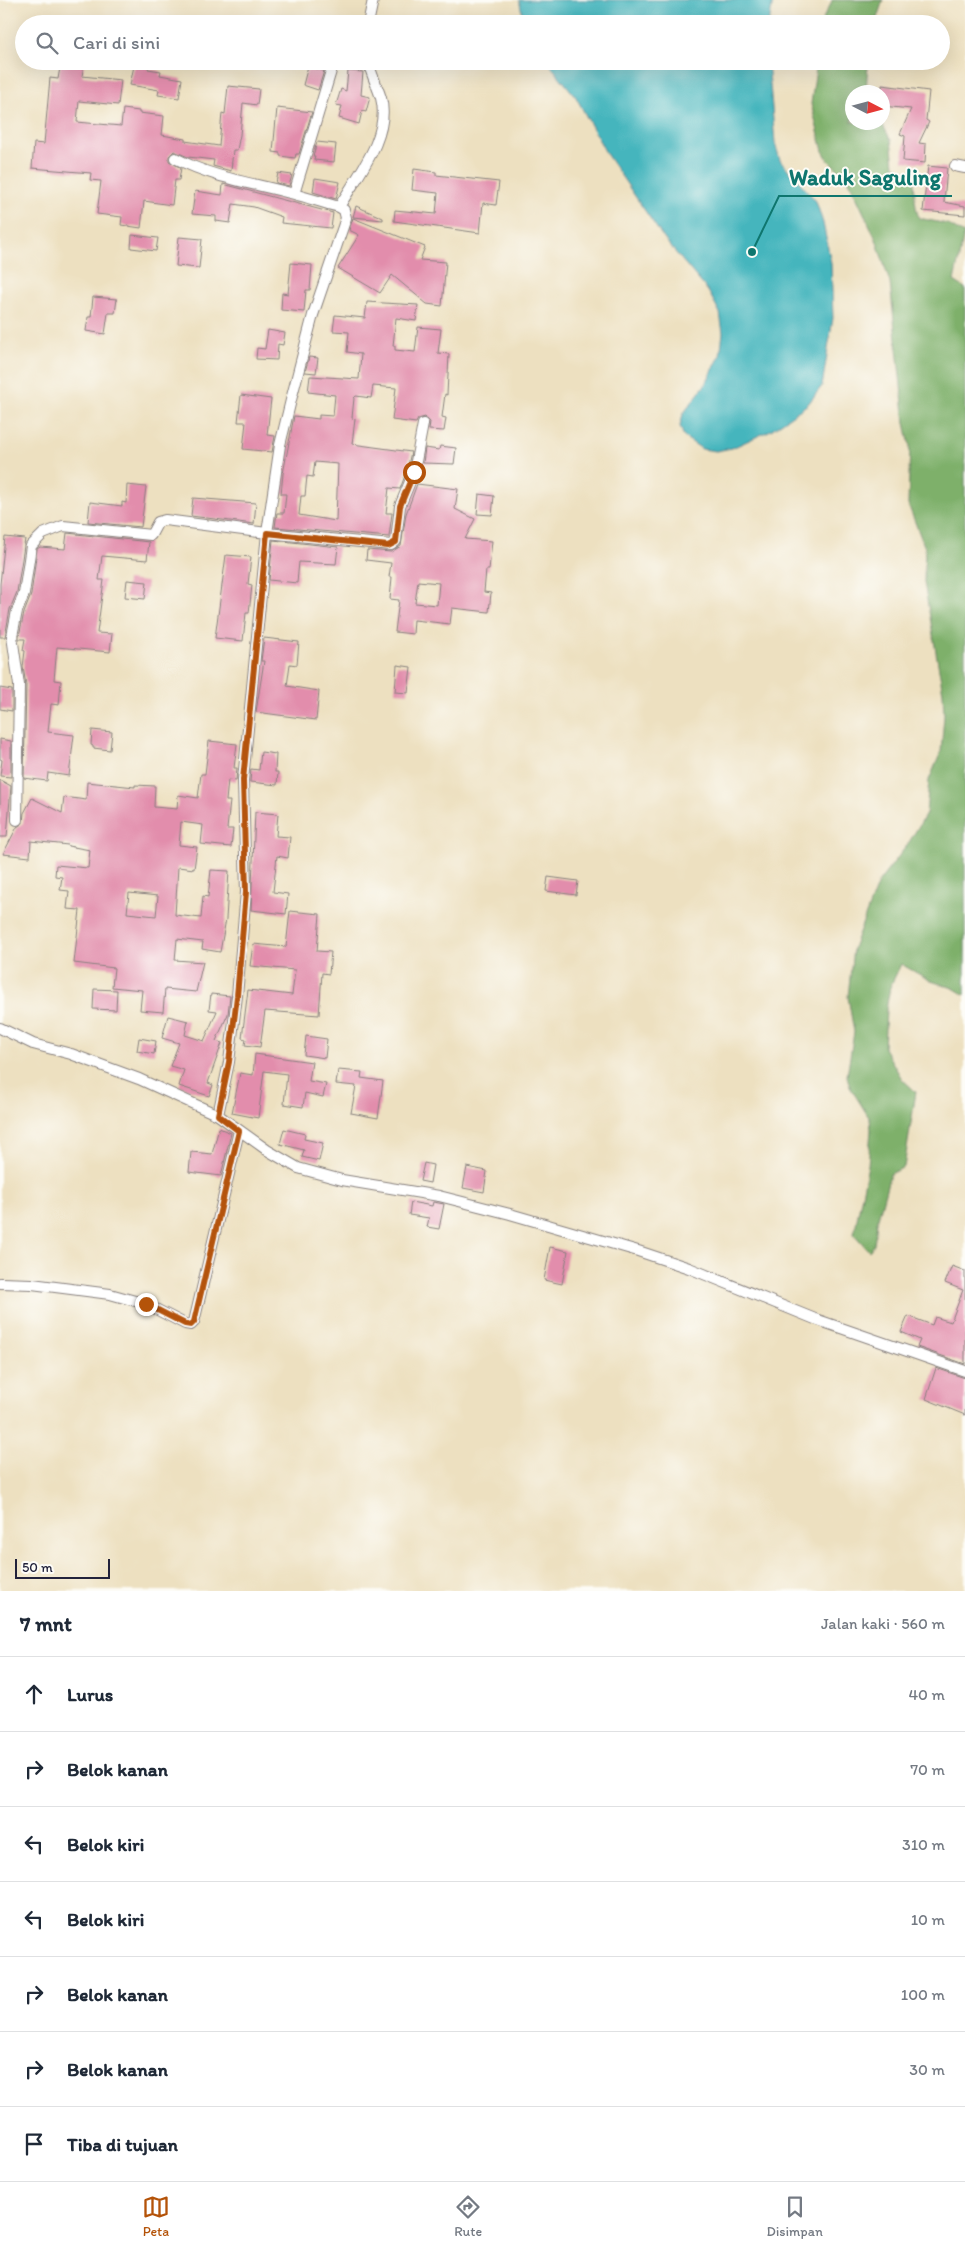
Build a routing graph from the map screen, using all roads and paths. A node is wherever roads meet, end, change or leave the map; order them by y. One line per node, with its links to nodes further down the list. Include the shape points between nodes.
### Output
1 (373, 0): 2 (street)
2 (370, 15)
3 (331, 70): 6 (street)
4 (371, 70): 7 (street, via 381,98 382,126 378,141)
5 (175, 158): 6 (street, via 207,173)
6 (294, 194): 7 (street)
7 (339, 207): 9 (street, via 346,220 312,315 280,445)
8 (423, 424): 9 (street, via 414,472 400,504 396,542 388,546)
9 (267, 533): 10 (street, via 165,520 158,522 151,535 63,526 37,539 32,546 24,594 12,636 19,685); 12 (street, via 243,780 246,892 229,1062)
10 (17, 820)
11 (0, 1028): 12 (street, via 33,1044 139,1079)
12 (218, 1115): 13 (street)
13 (239, 1131): 14 (street, via 191,1325 146,1304 110,1294); 15 (street, via 278,1157 304,1169 342,1180 439,1196 638,1251 824,1322)
14 (0, 1283)
15 (965, 1371)

